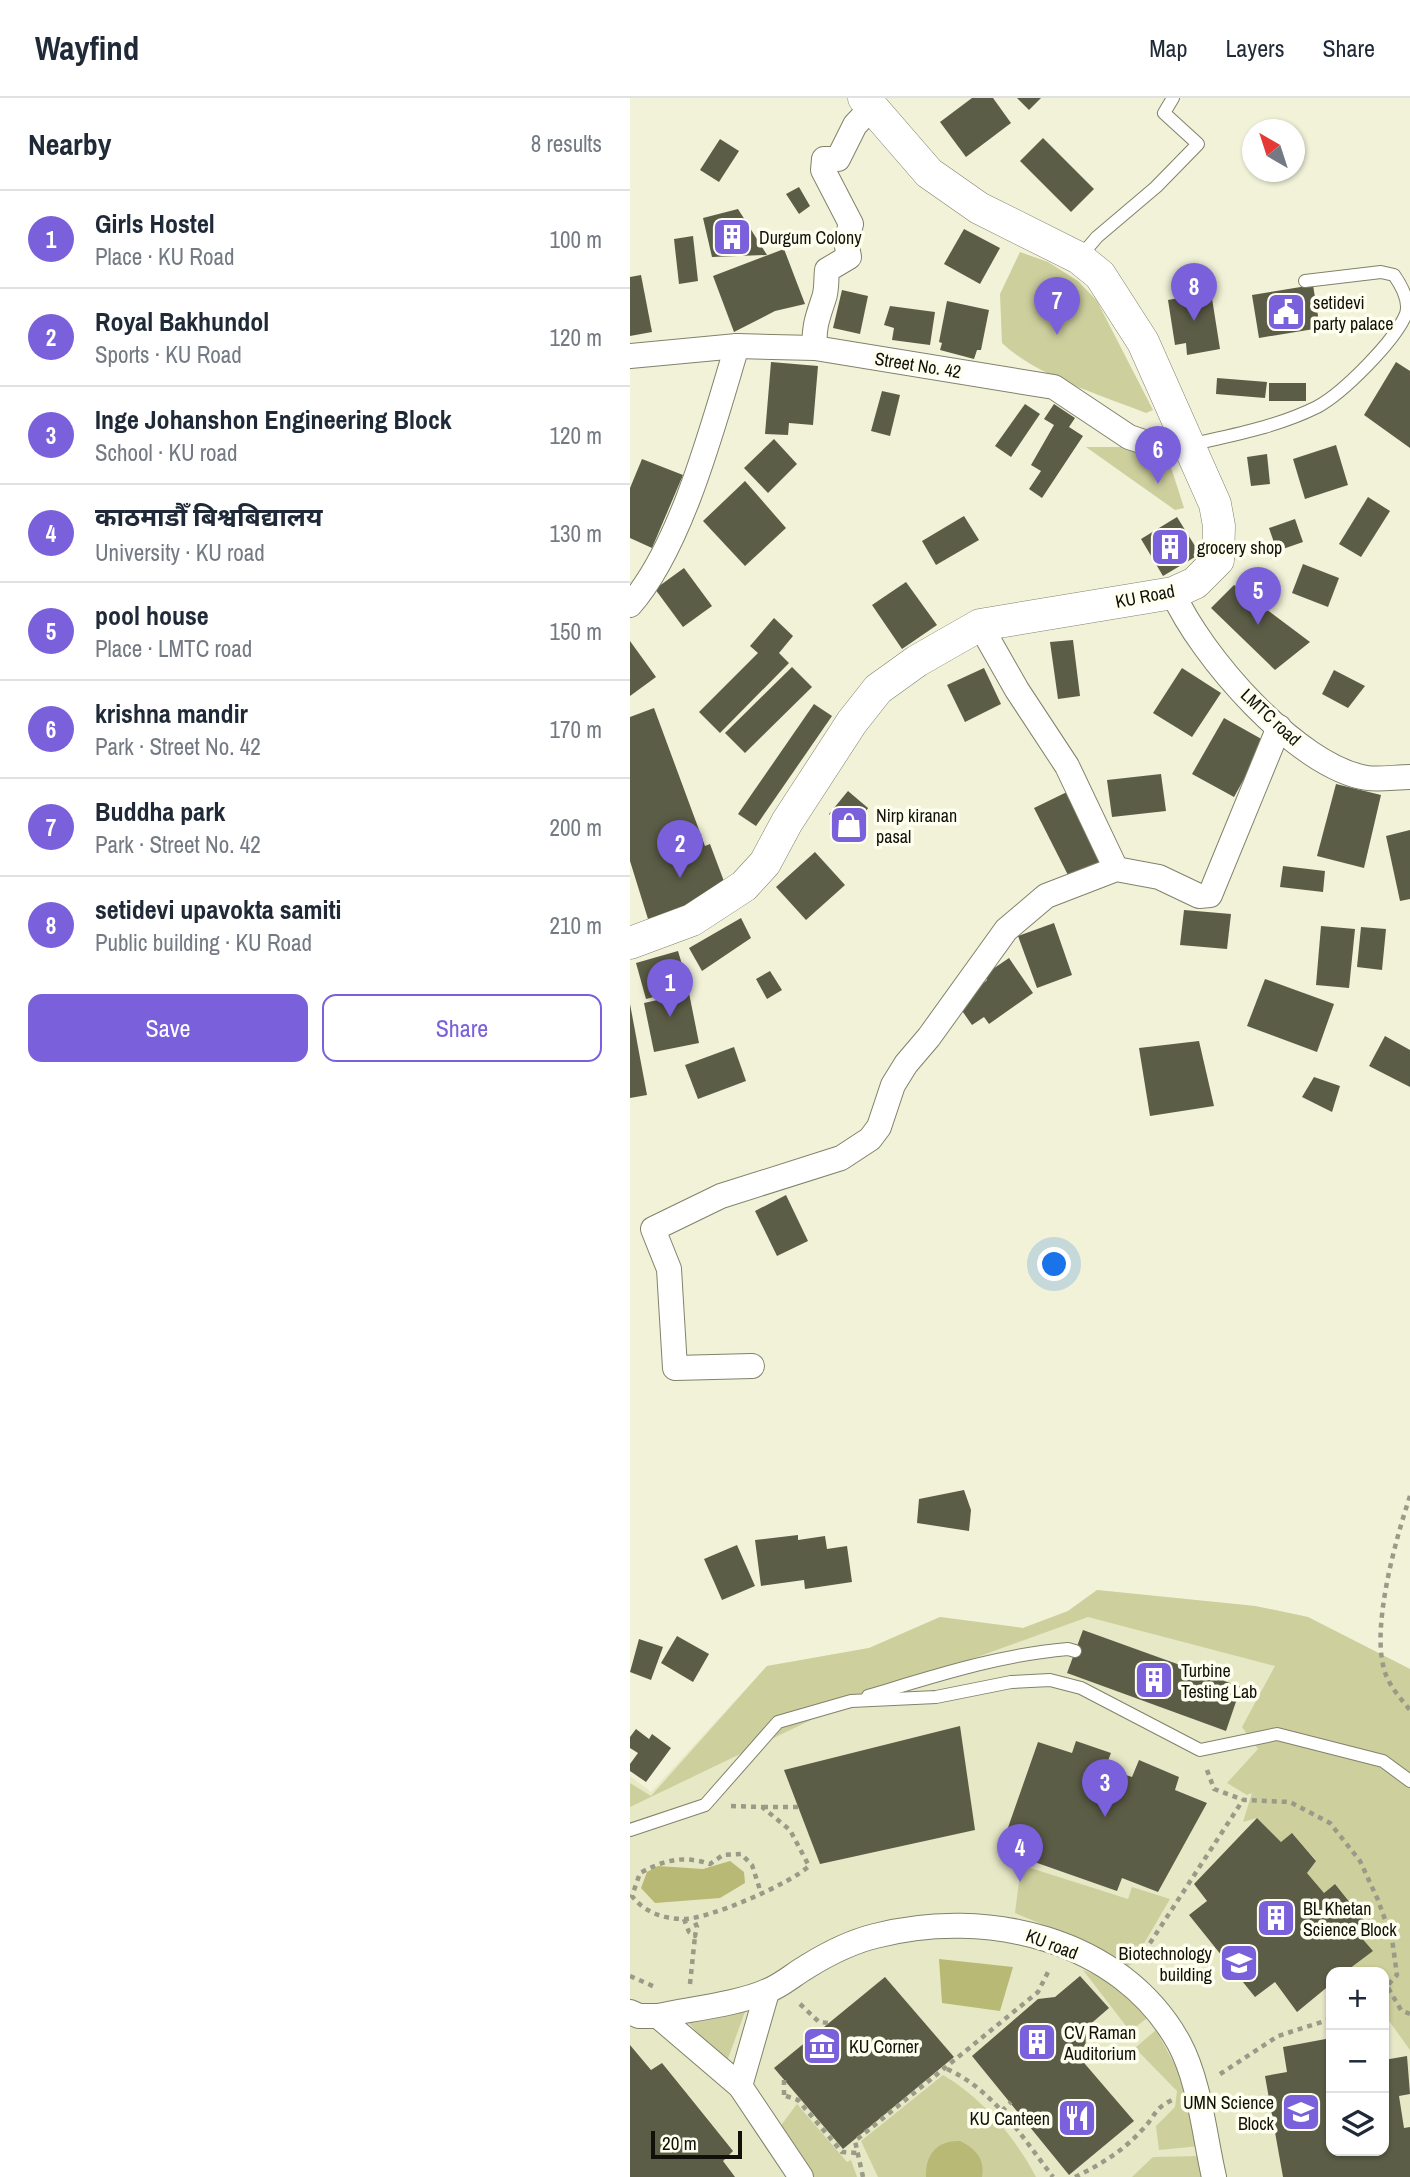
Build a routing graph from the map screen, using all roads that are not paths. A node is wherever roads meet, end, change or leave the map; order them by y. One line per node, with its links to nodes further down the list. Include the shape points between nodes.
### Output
1 (1173, 98): 3 (lane, via 1164,113 1198,144)
2 (868, 102): 3 (street, KU Road, via 929,173 989,213); 6 (street, via 838,159 824,159 823,170 851,224 846,241 849,257 827,270)
3 (1079, 258): 8 (street, KU Road, via 1100,275 1143,342)
4 (1305, 281): 8 (lane, via 1381,272 1394,275 1404,289 1407,312 1389,341 1319,406 1279,423)
5 (737, 346): 6 (street, Street No. 42); 7 (street, Street No. 42); 10 (street, via 704,456 643,591)
6 (815, 348): 8 (street, Street No. 42, via 1054,387 1129,437 1159,447)
7 (630, 356)
8 (1188, 445): 9 (street, KU Road, via 1215,504 1220,545 1218,560 1206,573)
9 (1173, 593): 11 (street, KU Road); 12 (street, LMTC road, via 1185,621 1256,708)
10 (630, 606)
11 (980, 625): 14 (street, via 1067,766); 15 (street, KU Road, via 878,689 844,733 765,863 744,886 692,920)
12 (1279, 727): 13 (street, LMTC road, via 1330,765 1367,778); 14 (street, via 1210,895 1199,896 1159,877)
13 (1410, 777)
14 (1116, 869): 16 (street, via 1046,896 1006,930 905,1064 870,1139 841,1158 721,1196 653,1229 669,1269 676,1368)
15 (630, 943)
16 (752, 1366)
17 (1075, 1651): 18 (lane, via 1003,1657)
18 (851, 1701): 19 (lane, via 936,1697 1011,1682 1050,1680 1082,1688 1200,1750 1278,1734 1383,1761); 20 (lane, via 778,1722 705,1805)
19 (1410, 1781)
20 (630, 1830)
21 (767, 1992): 23 (street, KU road); 24 (street); 26 (street, KU road, via 831,1953 877,1935 976,1925 1007,1928 1061,1944 1124,1980 1170,2029 1195,2090)
22 (630, 2012): 23 (street, KU road)
23 (658, 2016): 24 (street)
24 (740, 2086): 25 (street)
25 (801, 2177)
26 (1214, 2177)

